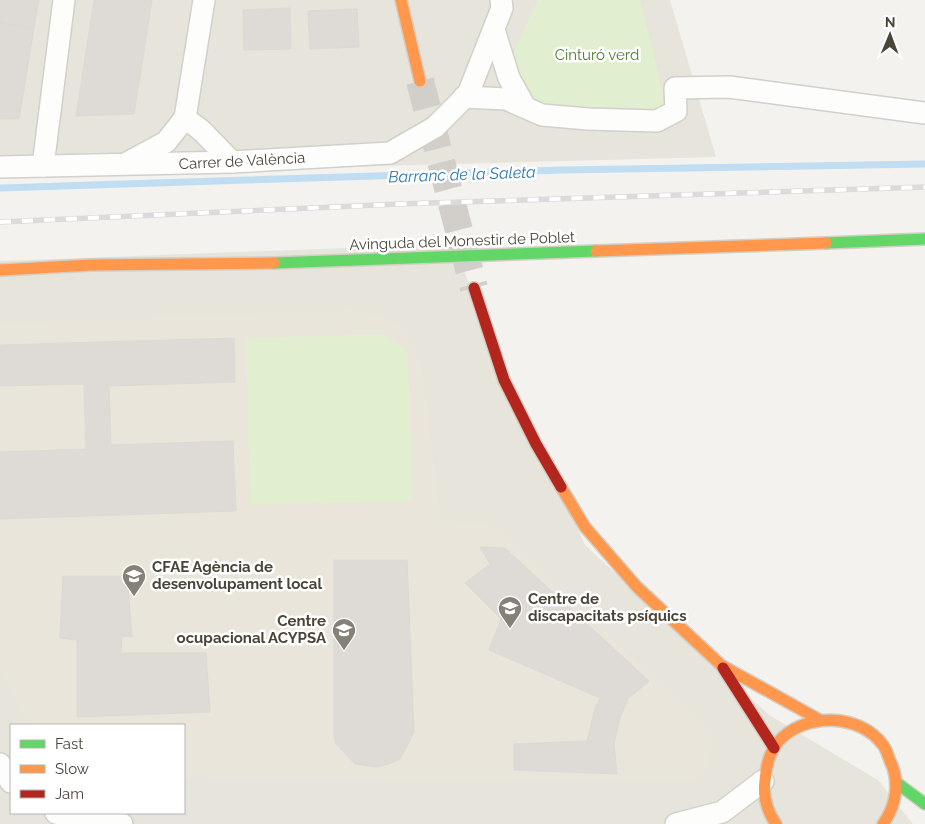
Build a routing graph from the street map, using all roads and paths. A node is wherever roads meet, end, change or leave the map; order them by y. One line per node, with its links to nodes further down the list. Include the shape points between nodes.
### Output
1 (64, 0): 12 (street)
2 (204, 0): 10 (street)
3 (401, 0): 6 (street)
4 (501, 0): 5 (street, Carrer de València, via 502,8)
5 (494, 30): 7 (street, Carrer de València); 8 (street, via 509,78)
6 (420, 81)
7 (464, 98): 8 (street, via 506,99); 11 (street, Carrer de València, via 435,127 390,153)
8 (525, 107): 9 (street, via 542,115 657,121 676,111 675,88 730,87)
9 (925, 113)
10 (186, 118): 11 (street); 13 (street, via 166,142)
11 (232, 162): 13 (street, Carrer de València)
12 (43, 166): 13 (street, Carrer de València); 14 (street, Carrer de València)
13 (122, 166)
14 (0, 167)
15 (925, 239): 16 (street, Avinguda del Monestir de Poblet, via 301,263 90,265)
16 (0, 270)
17 (474, 288): 18 (street, via 504,380 536,444 585,527 637,587)
18 (721, 665): 19 (street); 20 (street)
19 (818, 719): 20 (street, via 800,725); 24 (street, via 841,719 863,727 880,741 892,761)
20 (774, 748): 23 (street, via 766,764)
21 (0, 764): 22 (street)
22 (10, 780)
23 (763, 781): 28 (street, via 722,812); 29 (street, via 764,800)
24 (897, 783): 25 (street); 30 (street, via 894,803)
25 (925, 804)
26 (60, 814): 27 (street)
27 (122, 824)
28 (676, 824)
29 (776, 824)
30 (884, 824)

